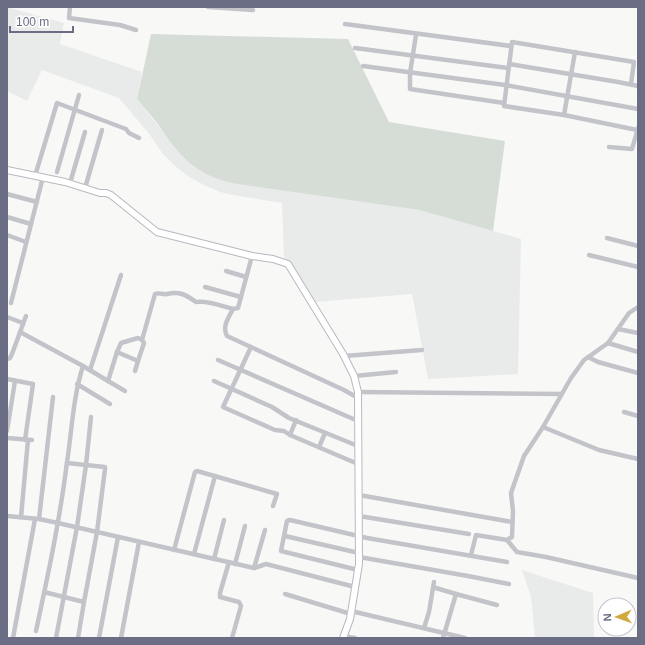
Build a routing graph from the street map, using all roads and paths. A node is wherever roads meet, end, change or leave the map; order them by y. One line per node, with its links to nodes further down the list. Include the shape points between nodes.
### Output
1 (70, 7): 5 (street, via 69,18 120,25)
2 (208, 7): 3 (street)
3 (253, 10)
4 (345, 24): 6 (street)
5 (136, 30)
6 (416, 34): 7 (street); 10 (street)
7 (511, 46): 9 (street, via 512,42); 12 (street)
8 (355, 48): 10 (street)
9 (575, 52): 14 (street); 15 (street, via 634,62)
10 (413, 56): 12 (street); 13 (street)
11 (363, 66): 13 (street)
12 (509, 66): 14 (street); 16 (street)
13 (410, 73): 16 (street); 20 (street, via 410,89)
14 (572, 74): 15 (street); 19 (street)
15 (631, 84): 17 (street)
16 (505, 85): 19 (street); 20 (street)
17 (638, 86)
18 (79, 95): 22 (street)
19 (568, 95): 21 (street); 23 (street)
20 (504, 103): 23 (street, via 504,106)
21 (638, 109)
22 (75, 110): 27 (street, via 126,129); 30 (street); 31 (street, via 57,103)
23 (564, 116): 24 (street)
24 (638, 129): 28 (street, via 632,148)
25 (102, 130): 34 (street)
26 (85, 132): 33 (street)
27 (139, 138)
28 (609, 147)
29 (7, 170): 31 (street)
30 (57, 172)
31 (35, 176): 32 (street)
32 (44, 177): 33 (street); 36 (street)
33 (70, 183): 34 (street)
34 (85, 188): 44 (street, via 111,195 156,232)
35 (7, 194): 36 (street)
36 (37, 202): 38 (street)
37 (7, 217): 38 (street)
38 (31, 224): 41 (street)
39 (7, 235): 41 (street)
40 (607, 238): 42 (street)
41 (26, 242): 51 (street)
42 (638, 246)
43 (590, 255): 45 (street)
44 (252, 256): 48 (street); 66 (street, via 288,264)
45 (638, 267)
46 (226, 271): 48 (street)
47 (121, 275): 72 (street)
48 (246, 277): 50 (street)
49 (205, 287): 50 (street)
50 (241, 297): 53 (street, via 238,308)
51 (11, 302)
52 (638, 307): 57 (street, via 629,313)
53 (233, 309): 60 (street, via 196,302 176,292 155,294); 62 (street, via 225,331 228,336)
54 (26, 316): 56 (street)
55 (7, 317): 56 (street)
56 (23, 323): 58 (street)
57 (618, 328): 59 (street); 61 (street)
58 (20, 332): 68 (street, via 12,354); 71 (street)
59 (638, 333)
60 (142, 340): 64 (street, via 138,338 121,343); 70 (street, via 144,343)
61 (608, 343): 65 (street); 67 (street)
62 (251, 347): 74 (street); 86 (street)
63 (422, 350): 66 (street)
64 (117, 352): 70 (street); 80 (street)
65 (638, 352)
66 (344, 356): 77 (street)
67 (588, 357): 76 (street); 85 (street)
68 (7, 359)
69 (218, 360): 74 (street)
70 (138, 361): 73 (street)
71 (83, 366): 72 (street); 82 (street)
72 (90, 370): 80 (street)
73 (135, 370)
74 (239, 370): 83 (street); 93 (street)
75 (396, 372): 77 (street)
76 (638, 373)
77 (354, 376): 86 (street)
78 (7, 379): 79 (street)
79 (15, 381): 95 (street); 99 (street, via 33,384)
80 (108, 381): 84 (street)
81 (214, 381): 83 (street)
82 (77, 384): 88 (street); 103 (street)
83 (231, 389): 92 (street); 97 (street, via 222,407)
84 (125, 391)
85 (562, 394): 86 (street); 94 (street)
86 (358, 395): 93 (street)
87 (53, 397): 112 (street)
88 (110, 404)
89 (624, 412): 90 (street)
90 (638, 416)
91 (91, 417): 105 (street)
92 (296, 420): 96 (street); 97 (street)
93 (358, 421): 100 (street)
94 (543, 427): 102 (street, via 599,450); 114 (street, via 524,456 511,493)
95 (7, 431)
96 (324, 433): 100 (street); 101 (street)
97 (290, 435): 101 (street)
98 (7, 438): 99 (street)
99 (28, 440): 111 (street)
100 (358, 446): 104 (street)
101 (319, 447): 104 (street)
102 (638, 459)
103 (67, 463): 105 (street); 115 (street)
104 (358, 464): 107 (street)
105 (86, 465): 117 (street); 119 (street, via 103,466 105,469)
106 (215, 476): 108 (street, via 277,494); 126 (street, via 195,472); 127 (street)
107 (359, 495): 110 (street); 114 (street)
108 (273, 506)
109 (7, 516): 111 (street)
110 (359, 516): 120 (street); 122 (street)
111 (20, 517): 112 (street)
112 (37, 519): 115 (street); 152 (street)
113 (224, 520): 130 (street)
114 (512, 522): 124 (street, via 512,537)
115 (58, 523): 117 (street); 141 (street)
116 (245, 526): 133 (street)
117 (77, 527): 119 (street); 144 (street)
118 (265, 530): 134 (street)
119 (97, 532): 123 (street); 145 (street)
120 (469, 534)
121 (285, 536): 122 (street, via 287,521 290,520); 128 (street); 135 (street, via 281,548 284,553)
122 (359, 536): 128 (street); 129 (street)
123 (118, 537): 125 (street); 155 (street)
124 (507, 540): 129 (street, via 476,535); 136 (street, via 517,552)
125 (139, 542): 126 (street); 156 (street)
126 (174, 550): 127 (street)
127 (194, 554): 130 (street)
128 (359, 555): 135 (street); 138 (street)
129 (471, 555): 132 (street)
130 (214, 559): 131 (street)
131 (228, 562): 133 (street); 157 (street, via 220,597 239,602 241,606)
132 (507, 562)
133 (235, 564): 134 (street)
134 (254, 568): 139 (street, via 266,564)
135 (358, 570): 139 (street)
136 (638, 578)
137 (434, 582): 148 (street)
138 (509, 584)
139 (355, 586): 147 (street)
140 (436, 588): 143 (street)
141 (44, 592): 144 (street); 149 (street)
142 (285, 594): 147 (street)
143 (456, 594): 146 (street); 150 (street)
144 (64, 597): 145 (street); 153 (street)
145 (84, 602): 154 (street)
146 (497, 605)
147 (351, 612): 148 (street); 151 (street)
148 (424, 628): 150 (street)
149 (36, 631)
150 (444, 635): 159 (street)
151 (344, 637): 158 (street)
152 (13, 638)
153 (56, 638)
154 (78, 638)
155 (99, 638)
156 (121, 638)
157 (232, 638)
158 (355, 638)
159 (465, 638)

